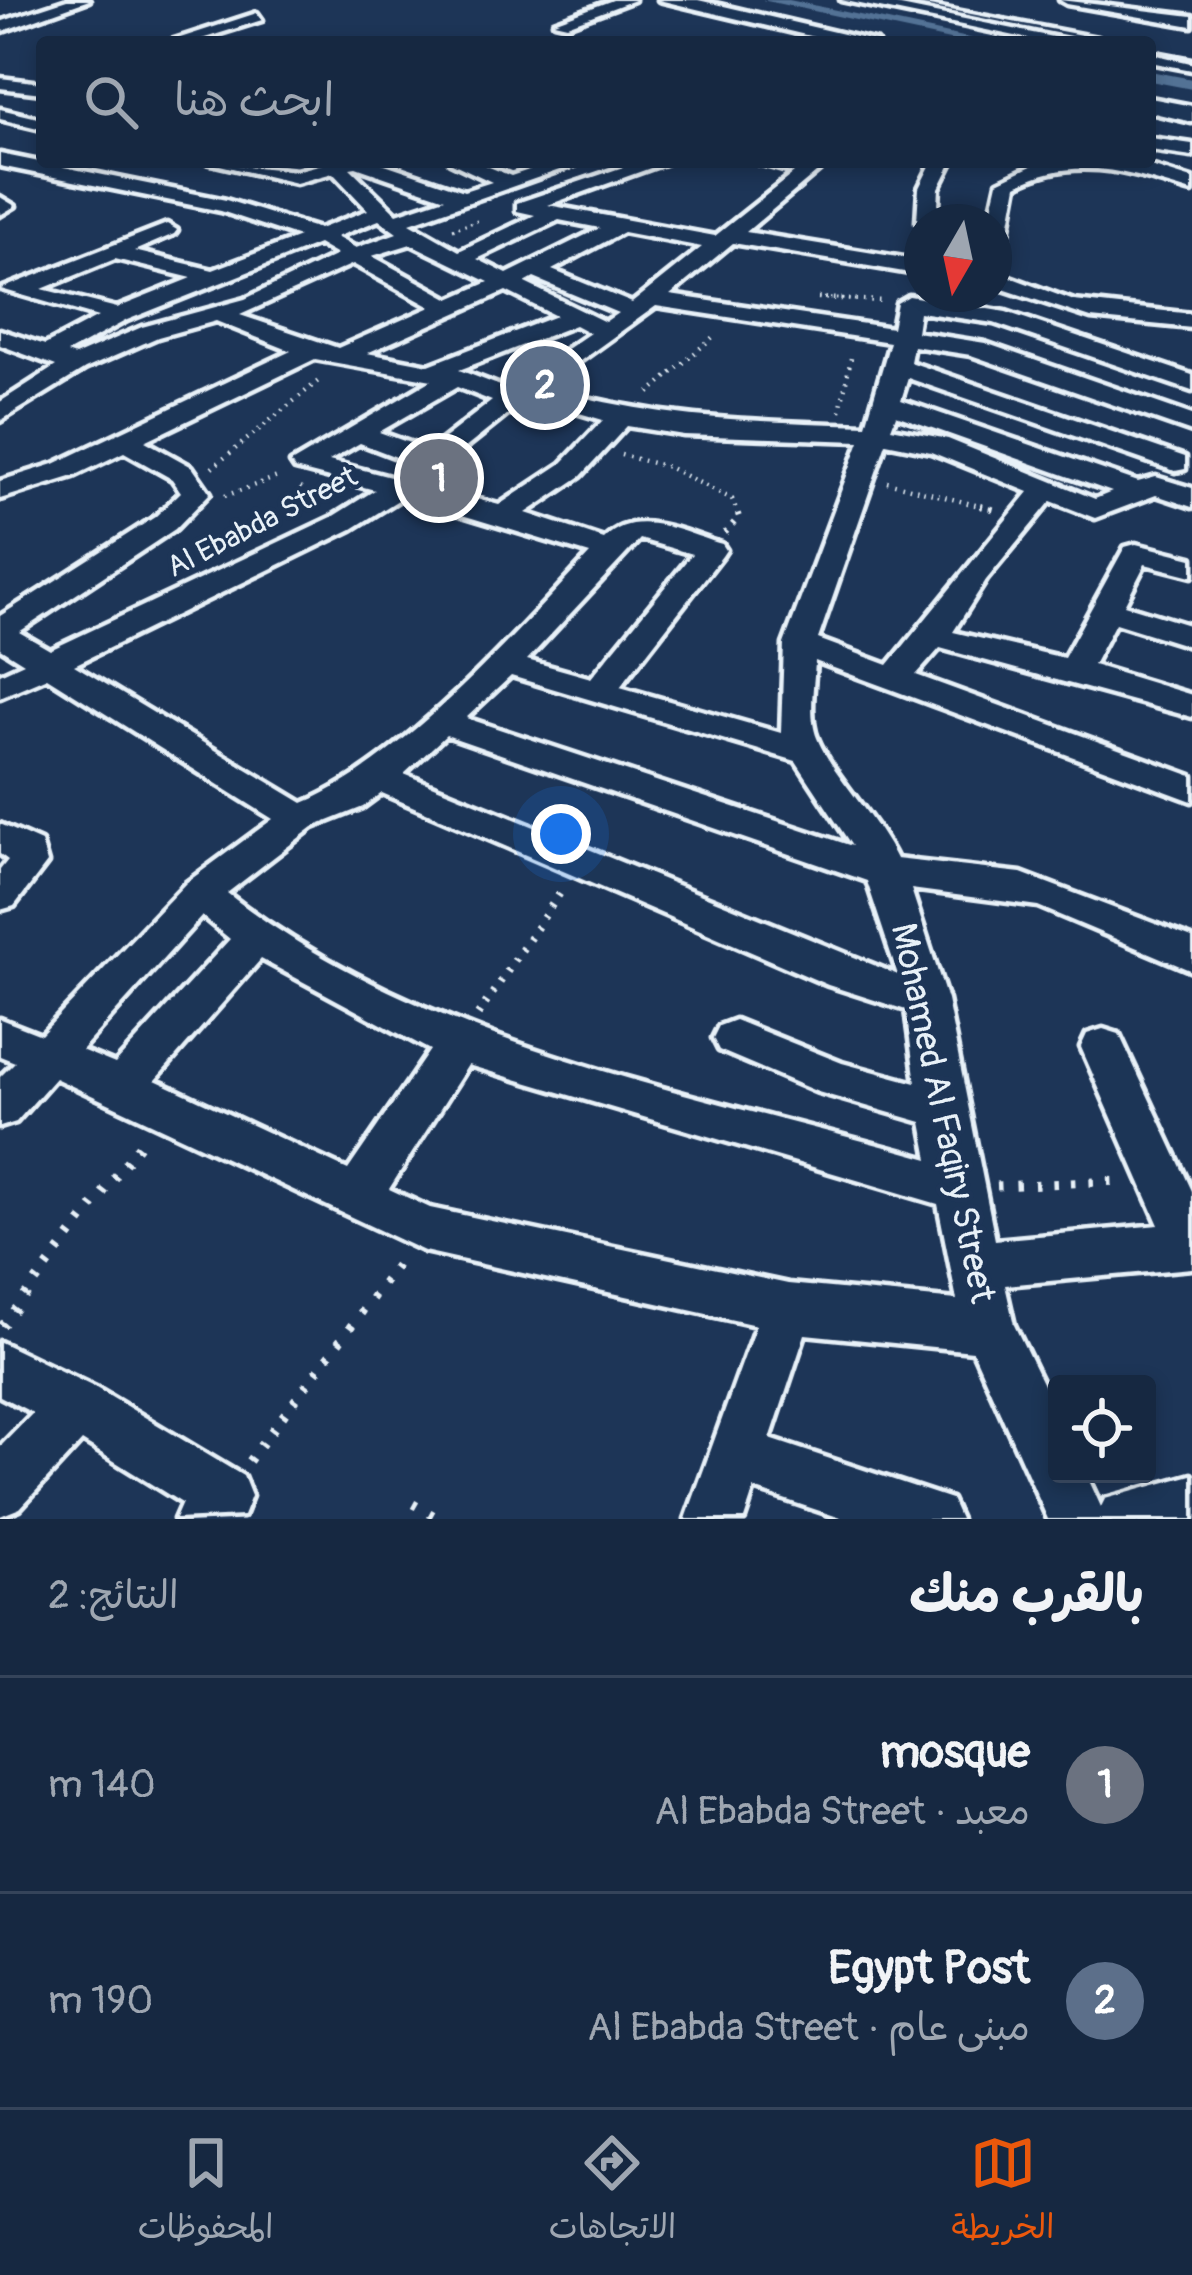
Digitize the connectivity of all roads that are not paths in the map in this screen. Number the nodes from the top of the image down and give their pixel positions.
1 (82, 0) edge
2 (627, 0) edge
3 (638, 0) edge
4 (669, 0) edge
5 (848, 0) edge
6 (1067, 0) edge
7 (1149, 0) edge
8 (1127, 10) junction
9 (731, 13) junction
10 (257, 17) dead end
11 (1190, 20) edge
12 (562, 22) dead end
13 (0, 27) edge
14 (195, 36) edge
15 (807, 36) edge
16 (838, 36) edge
17 (859, 36) edge
18 (1037, 36) edge
19 (1156, 58) edge
20 (1192, 65) edge
21 (3, 80) edge
22 (36, 85) edge
23 (1156, 99) edge
24 (1192, 106) edge
25 (0, 115) edge
26 (36, 123) edge
27 (1156, 145) edge
28 (1192, 150) edge
29 (0, 160) edge
30 (36, 167) edge
31 (39, 168) edge
32 (243, 168) edge
33 (330, 168) edge
34 (354, 168) edge
35 (364, 168) edge
36 (475, 168) edge
37 (549, 168) edge
38 (577, 168) edge
39 (640, 168) edge
40 (812, 168) edge
41 (939, 168) edge
42 (1052, 168) edge
43 (1125, 168) edge
44 (606, 180) junction
45 (506, 181) junction
46 (1192, 186) edge
47 (464, 198) junction
48 (928, 204) edge
49 (1003, 204) edge
50 (554, 214) junction
51 (387, 217) junction
52 (620, 225) junction
53 (167, 230) dead end
54 (319, 236) junction
55 (416, 237) junction
56 (726, 240) junction
57 (112, 252) junction
58 (450, 256) junction
59 (350, 257) junction
60 (378, 270) junction
61 (538, 272) junction
62 (213, 277) junction
63 (511, 284) junction
64 (1012, 287) edge
65 (9, 288) edge
66 (644, 306) junction
67 (446, 307) junction
68 (214, 313) junction
69 (119, 314) junction
70 (572, 318) junction
71 (1192, 321) edge
72 (609, 332) junction
73 (0, 338) edge
74 (312, 351) junction
75 (51, 352) junction
76 (346, 354) junction
77 (890, 362) edge
78 (76, 364) junction
79 (444, 374) junction
80 (1192, 383) edge
81 (518, 394) junction
82 (0, 413) edge
83 (621, 417) junction
84 (1192, 424) edge
85 (355, 433) junction
86 (124, 441) junction
87 (433, 461) junction
88 (1173, 464) edge
89 (4, 485) edge
90 (398, 488) junction
91 (1045, 491) junction
92 (1192, 498) edge
93 (503, 515) junction
94 (606, 550) junction
95 (1192, 567) edge
96 (1108, 610) junction
97 (0, 632) edge
98 (933, 637) junction
99 (1192, 637) edge
100 (800, 644) junction
101 (505, 664) junction
102 (51, 666) junction
103 (1074, 670) junction
104 (894, 679) junction
105 (0, 687) edge
106 (600, 688) junction
107 (1192, 706) edge
108 (440, 721) junction
109 (809, 753) junction
110 (378, 777) junction
111 (1192, 789) edge
112 (300, 818) junction
113 (0, 838) edge
114 (885, 872) junction
115 (200, 893) junction
116 (0, 896) edge
117 (256, 938) junction
118 (1192, 955) edge
119 (926, 1000) junction
120 (0, 1037) edge
121 (735, 1038) dead end
122 (458, 1044) junction
123 (1102, 1047) dead end
124 (44, 1058) junction
125 (122, 1086) junction
126 (0, 1108) edge
127 (942, 1108) junction
128 (957, 1188) junction
129 (356, 1198) junction
130 (975, 1265) junction
131 (788, 1308) junction
132 (989, 1328) junction
133 (0, 1368) edge
134 (77, 1407) junction
135 (738, 1456) junction
136 (0, 1488) edge
137 (1192, 1504) edge
138 (213, 1508) edge
139 (715, 1519) edge
140 (931, 1519) edge
141 (1077, 1519) edge
142 (1125, 1519) edge

1 - 13 street
2 - 12 street
3 - 15 highway
4 - 9 highway
5 - 18 street
6 - 8 street
7 - 8 street
8 - 11 street
9 - 16 highway
9 - 17 highway
10 - 14 street
19 - 20 street
21 - 22 street
23 - 24 highway
25 - 26 street
27 - 28 street
29 - 30 street
31 - 54 street
32 - 33 street
34 - 51 street
35 - 47 street
36 - 45 street
37 - 45 street
38 - 44 street
39 - 44 street
40 - 56 street, Al Ebabda Street
41 - 48 street
42 - 49 street
43 - 46 street
44 - 50 street
45 - 47 street
47 - 51 street
50 - 52 street
50 - 58 street
51 - 54 street
51 - 55 street
52 - 56 street
52 - 61 street
53 - 57 street
54 - 59 street
54 - 62 street
55 - 58 street
55 - 59 street
56 - 66 street, Al Ebabda Street
56 - 77 street
57 - 62 street
57 - 65 street
58 - 60 street
58 - 63 street
59 - 60 street
59 - 68 street
60 - 67 street
61 - 63 street
61 - 66 street
62 - 69 street
63 - 67 street
63 - 70 street
64 - 71 street
65 - 69 street
66 - 72 street, Al Ebabda Street
66 - 77 street
67 - 76 street
68 - 74 street
68 - 78 street
69 - 75 street
70 - 72 street
70 - 79 street
72 - 81 street, Al Ebabda Street
73 - 75 street
74 - 76 street
74 - 86 street
75 - 78 street
76 - 79 street
77 - 80 street
77 - 83 street
77 - 84 street
77 - 88 street
77 - 88 street
77 - 91 street
77 - 100 street, Mohamed Al Faqiry Street
78 - 82 street
79 - 81 street
79 - 85 street
81 - 83 street
81 - 87 street, Al Ebabda Street
83 - 93 street
85 - 87 street
85 - 90 street
86 - 89 street
86 - 97 street
87 - 90 street, Al Ebabda Street
88 - 91 street
88 - 92 street
90 - 93 street
90 - 102 street, Al Ebabda Street
91 - 98 street
93 - 94 street
94 - 101 street
94 - 106 street
95 - 96 street
96 - 99 street
96 - 103 street
97 - 102 street
98 - 103 street
98 - 104 street
100 - 104 street
100 - 109 street, Mohamed Al Faqiry Street
101 - 106 street
101 - 108 street
102 - 105 street, Al Ebabda Street
102 - 112 street
103 - 107 street
104 - 111 street
106 - 109 street
108 - 110 street
108 - 114 street
109 - 114 street, Mohamed Al Faqiry Street
110 - 112 street
110 - 119 street
112 - 115 street
113 - 116 street
114 - 118 street
114 - 119 street, Mohamed Al Faqiry Street
115 - 117 street
115 - 124 street
117 - 122 street
117 - 125 street
119 - 127 street, Mohamed Al Faqiry Street
120 - 124 street
121 - 127 street
122 - 128 street
122 - 129 street
123 - 130 street
124 - 125 street
124 - 126 street
125 - 129 street
127 - 128 street, Mohamed Al Faqiry Street
128 - 130 street, Mohamed Al Faqiry Street
129 - 131 street
130 - 132 street, Mohamed Al Faqiry Street
131 - 132 street
131 - 135 street
132 - 141 street, Mohamed Al Faqiry Street
133 - 134 street
134 - 136 street
134 - 138 street
135 - 139 street
135 - 140 street
137 - 142 street

